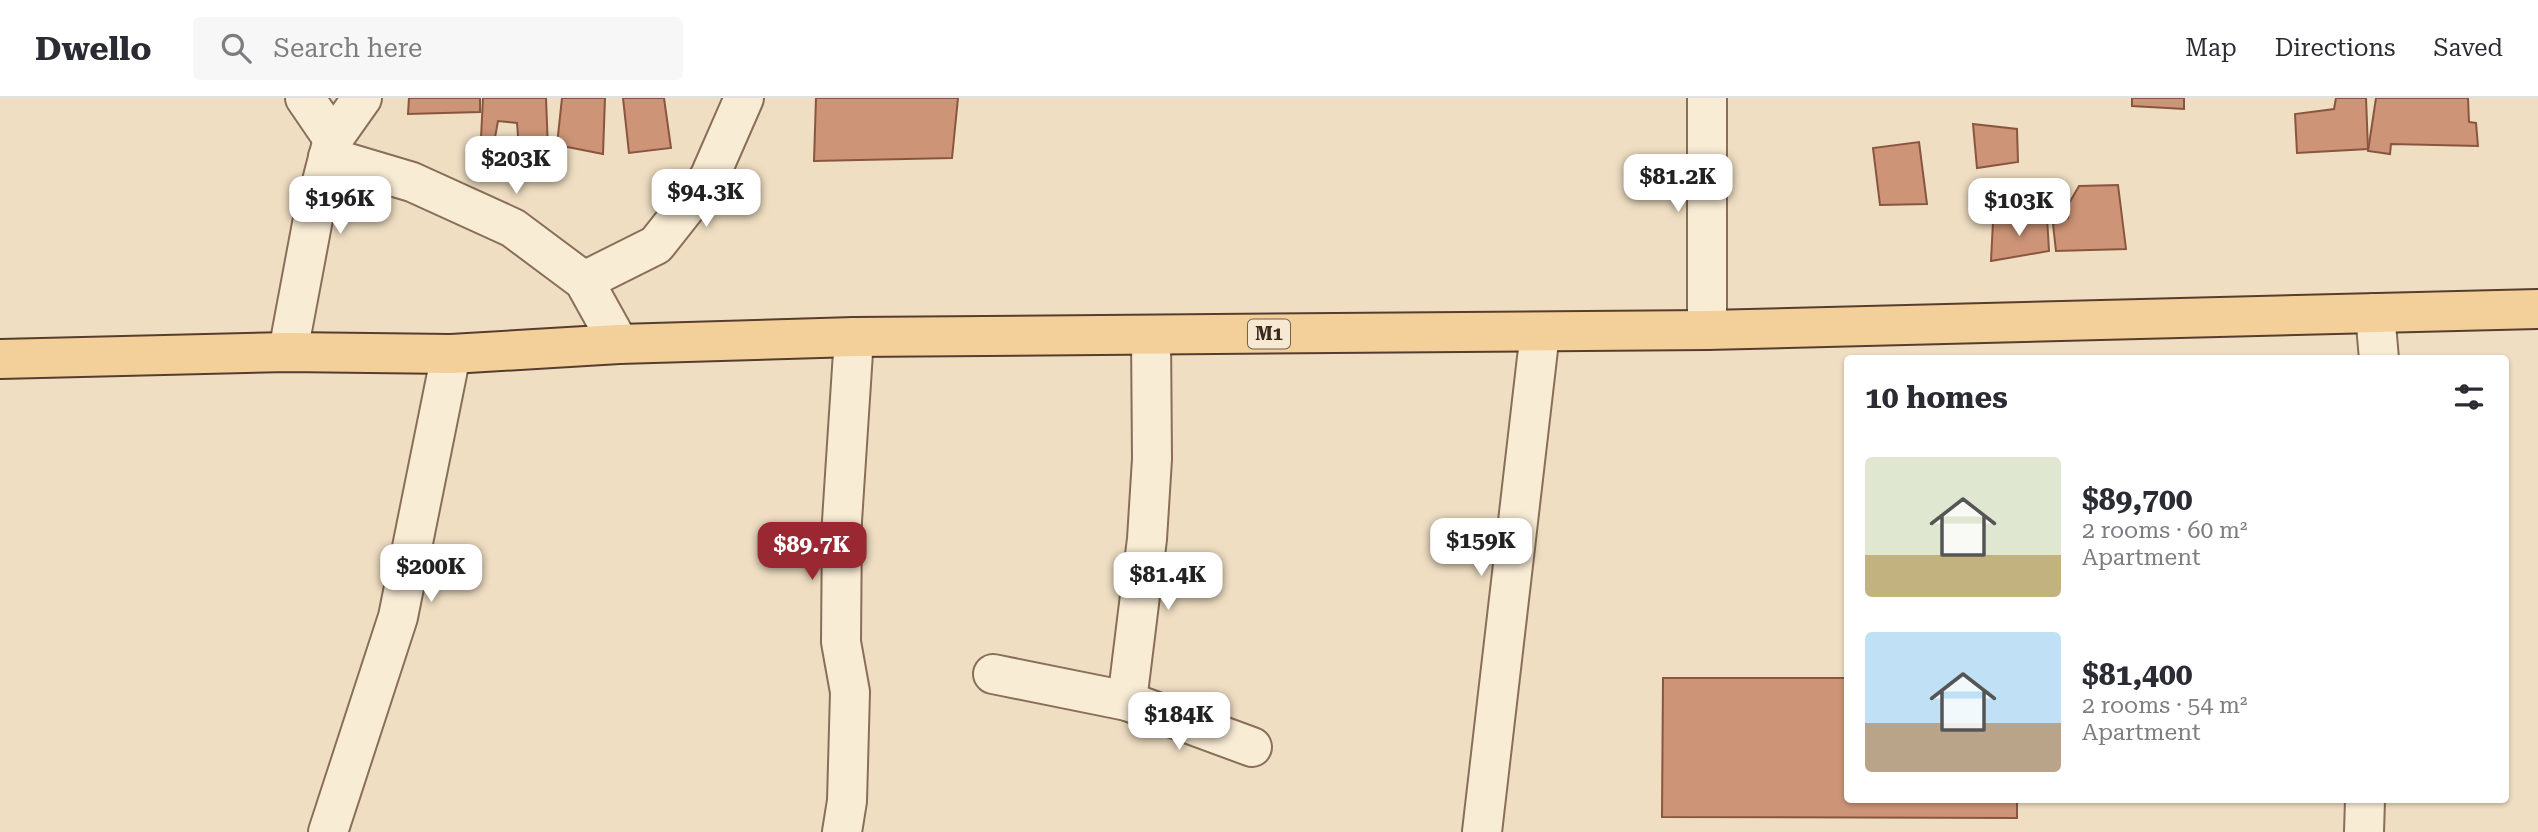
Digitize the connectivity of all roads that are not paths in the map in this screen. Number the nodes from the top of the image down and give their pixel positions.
1 (305, 98) edge
2 (362, 98) edge
3 (744, 98) edge
4 (1707, 98) edge
5 (330, 148) junction
6 (584, 281) junction
7 (2538, 309) edge
8 (2375, 313) junction
9 (1707, 330) junction
10 (1540, 331) junction
11 (1150, 335) junction
12 (854, 337) junction
13 (619, 345) junction
14 (288, 352) junction
15 (451, 354) junction
16 (2379, 355) edge
17 (0, 359) edge
18 (993, 674) dead end
19 (1127, 701) junction
20 (1251, 747) dead end
21 (2365, 803) edge
22 (328, 832) edge
23 (842, 832) edge
24 (1482, 832) edge
25 (2364, 832) edge

1 - 5 street
2 - 5 street
3 - 6 street
4 - 9 street
5 - 6 street
5 - 14 street
6 - 13 street
7 - 8 main road, M1
8 - 9 main road, M1
8 - 16 street
9 - 10 main road, M1
10 - 11 main road, M1
10 - 24 street
11 - 12 main road, M1
11 - 19 street
12 - 13 main road, M1
12 - 23 street
13 - 15 main road, M1
14 - 15 main road, M1
14 - 17 main road, M1
15 - 22 street
18 - 19 street
19 - 20 street
21 - 25 street

